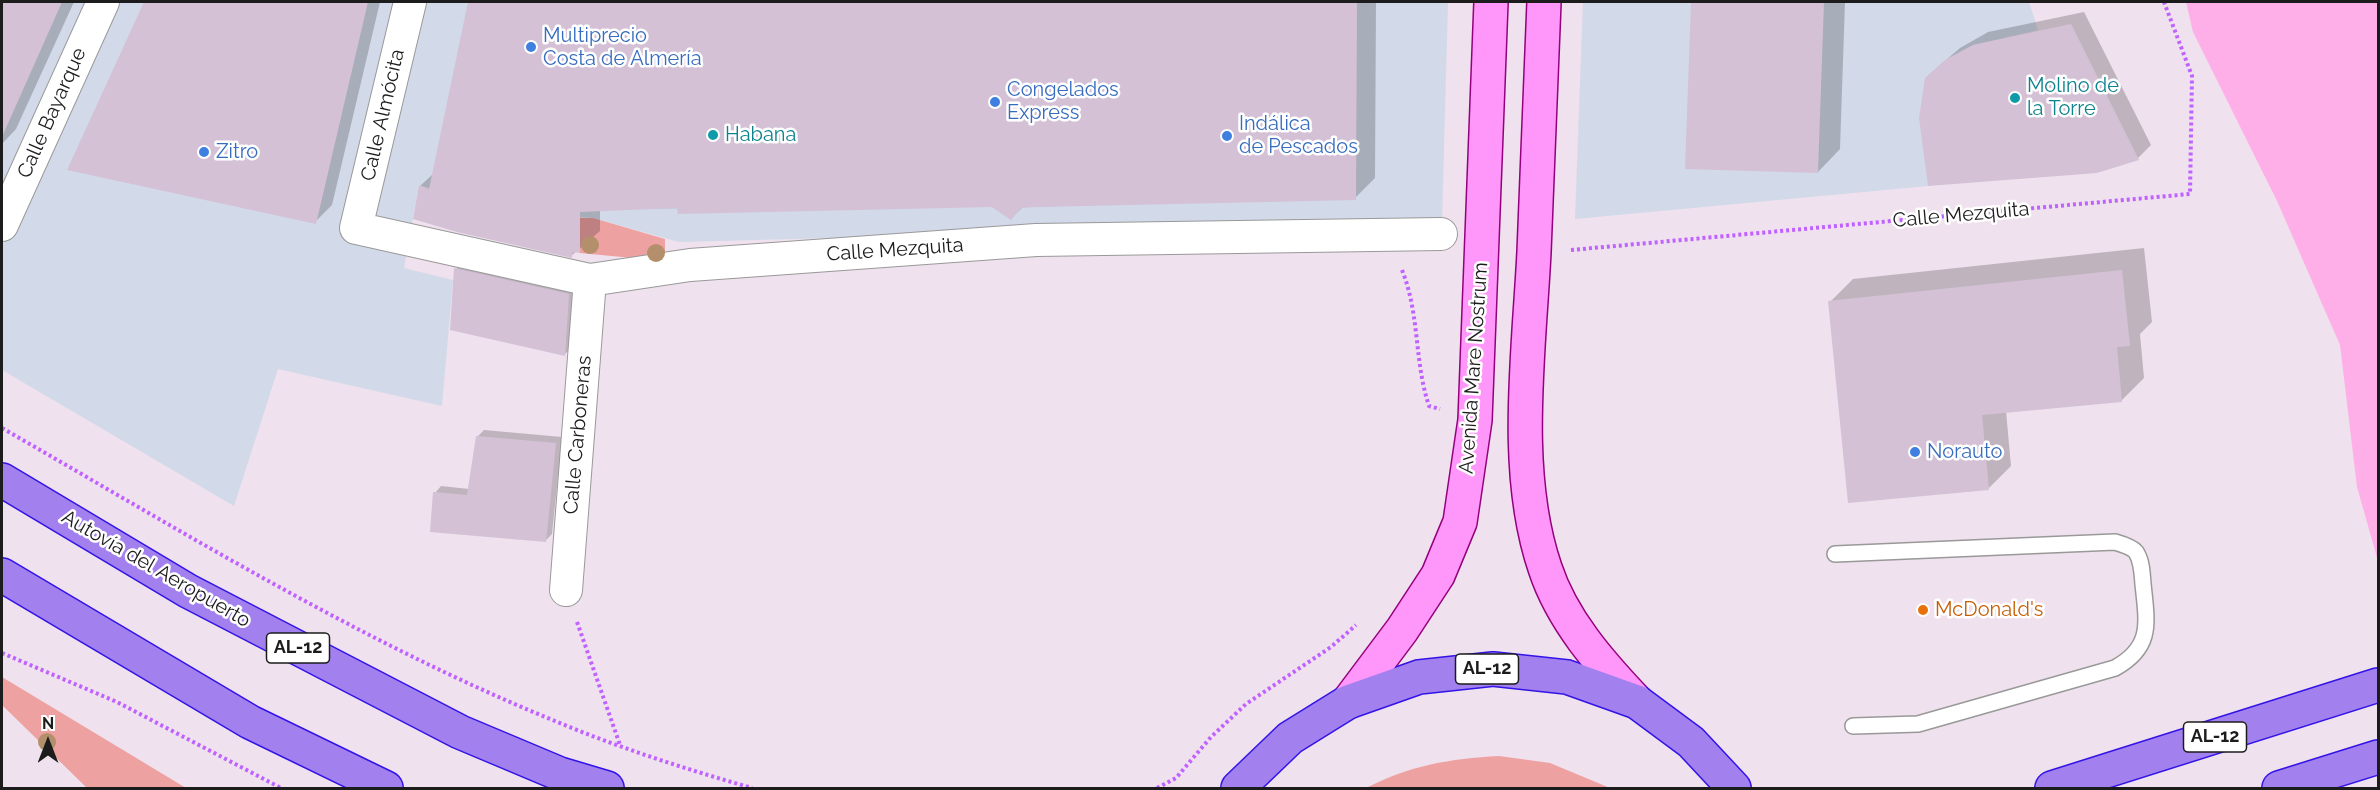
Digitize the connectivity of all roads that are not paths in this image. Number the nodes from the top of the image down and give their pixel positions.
1 (103, 2) edge
2 (410, 2) edge
3 (1491, 2) edge
4 (1544, 2) edge
5 (2, 225) edge
6 (356, 228) joint
7 (1441, 234) dead end
8 (591, 280) junction
9 (2, 480) edge
10 (1835, 554) dead end
11 (2, 575) edge
12 (566, 590) road end
13 (2378, 685) edge
14 (1348, 702) junction
15 (1637, 702) junction
16 (1853, 726) dead end
17 (2379, 757) edge
18 (1238, 787) edge
19 (1739, 787) edge
20 (386, 789) edge
21 (607, 789) edge
22 (2052, 789) edge
23 (2279, 789) edge

1 - 5 street, Calle Bayarque
2 - 6 street, Calle Almócita
3 - 14 main road, Avenida Mare Nostrum
4 - 15 main road
6 - 8 street, Calle Mezquita
7 - 8 street, Calle Mezquita
8 - 12 street, Calle Carboneras
9 - 21 highway, Autovía del Aeropuerto / AL-12
10 - 16 lane
11 - 20 highway
13 - 22 highway, AL-12
14 - 15 highway, AL-12
14 - 18 highway, AL-12
15 - 19 highway, AL-12
17 - 23 highway

